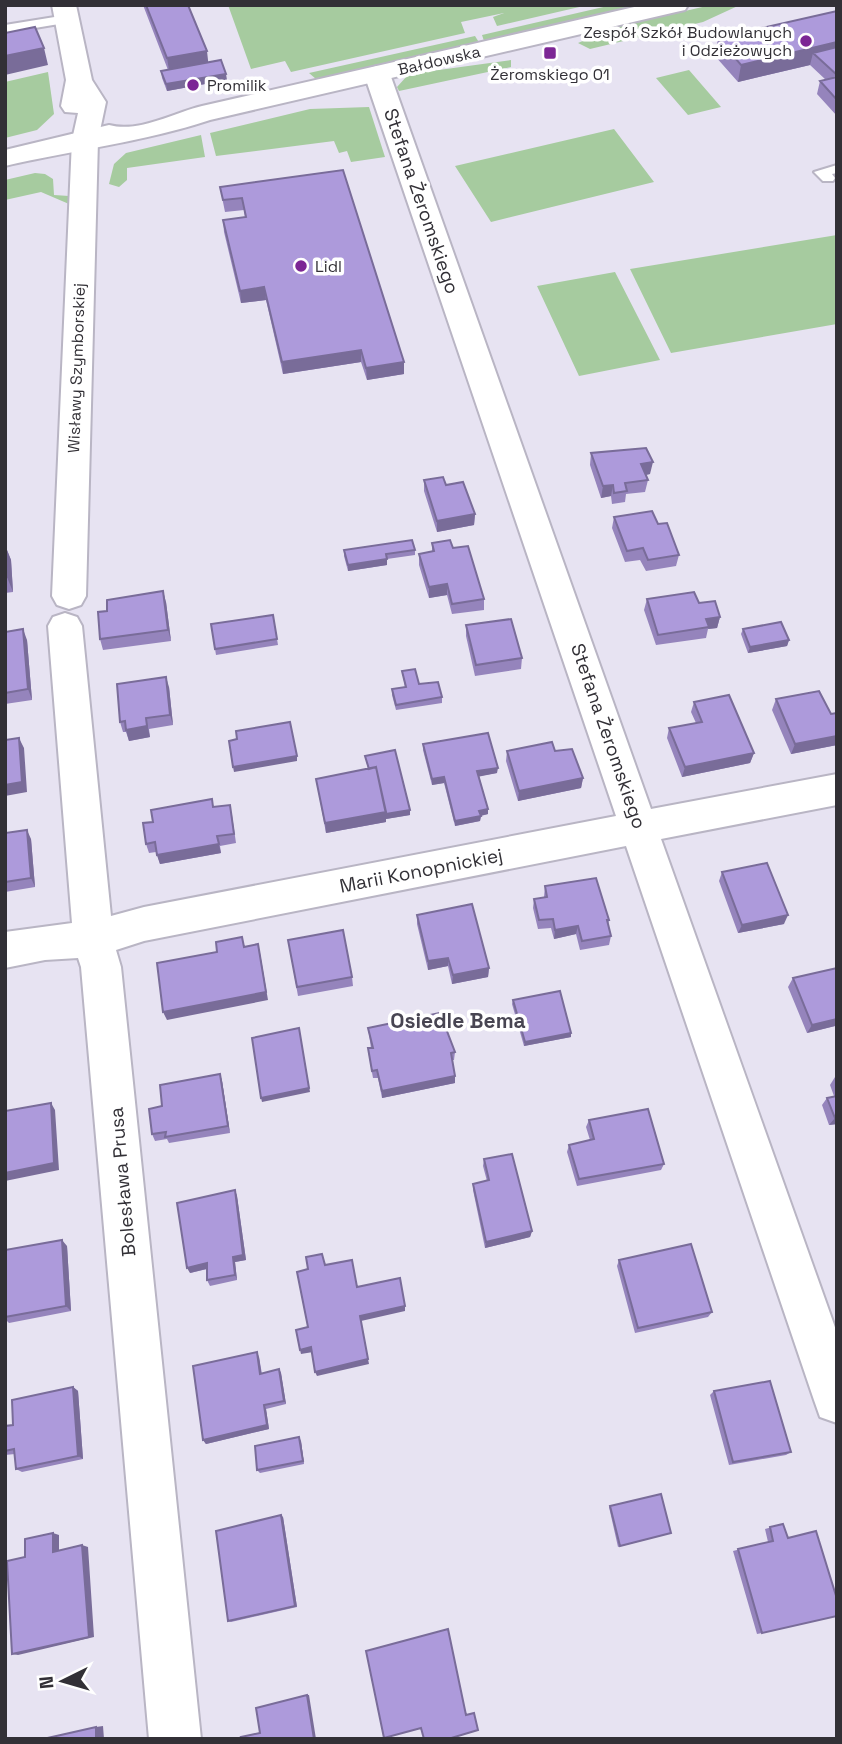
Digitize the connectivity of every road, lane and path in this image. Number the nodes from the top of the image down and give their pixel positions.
1 (676, 5) edge
2 (66, 12) edge
3 (5, 29) edge
4 (377, 74) junction
5 (85, 140) junction
6 (5, 158) edge
7 (67, 611) joint
8 (837, 789) edge
9 (640, 826) junction
10 (93, 939) junction
11 (5, 950) edge
12 (837, 1399) edge
13 (175, 1739) edge

1 - 4 street, Bałdowska
2 - 3 lane
2 - 5 street, Wisławy Szymborskiej
4 - 5 street, Bałdowska
4 - 9 street, Stefana Żeromskiego
5 - 6 street, Bałdowska
5 - 7 street, Wisławy Szymborskiej
7 - 10 street, Bolesława Prusa
8 - 9 street, Marii Konopnickiej
9 - 10 street, Marii Konopnickiej
9 - 12 street, Stefana Żeromskiego
10 - 11 street, Marii Konopnickiej
10 - 13 street, Bolesława Prusa

